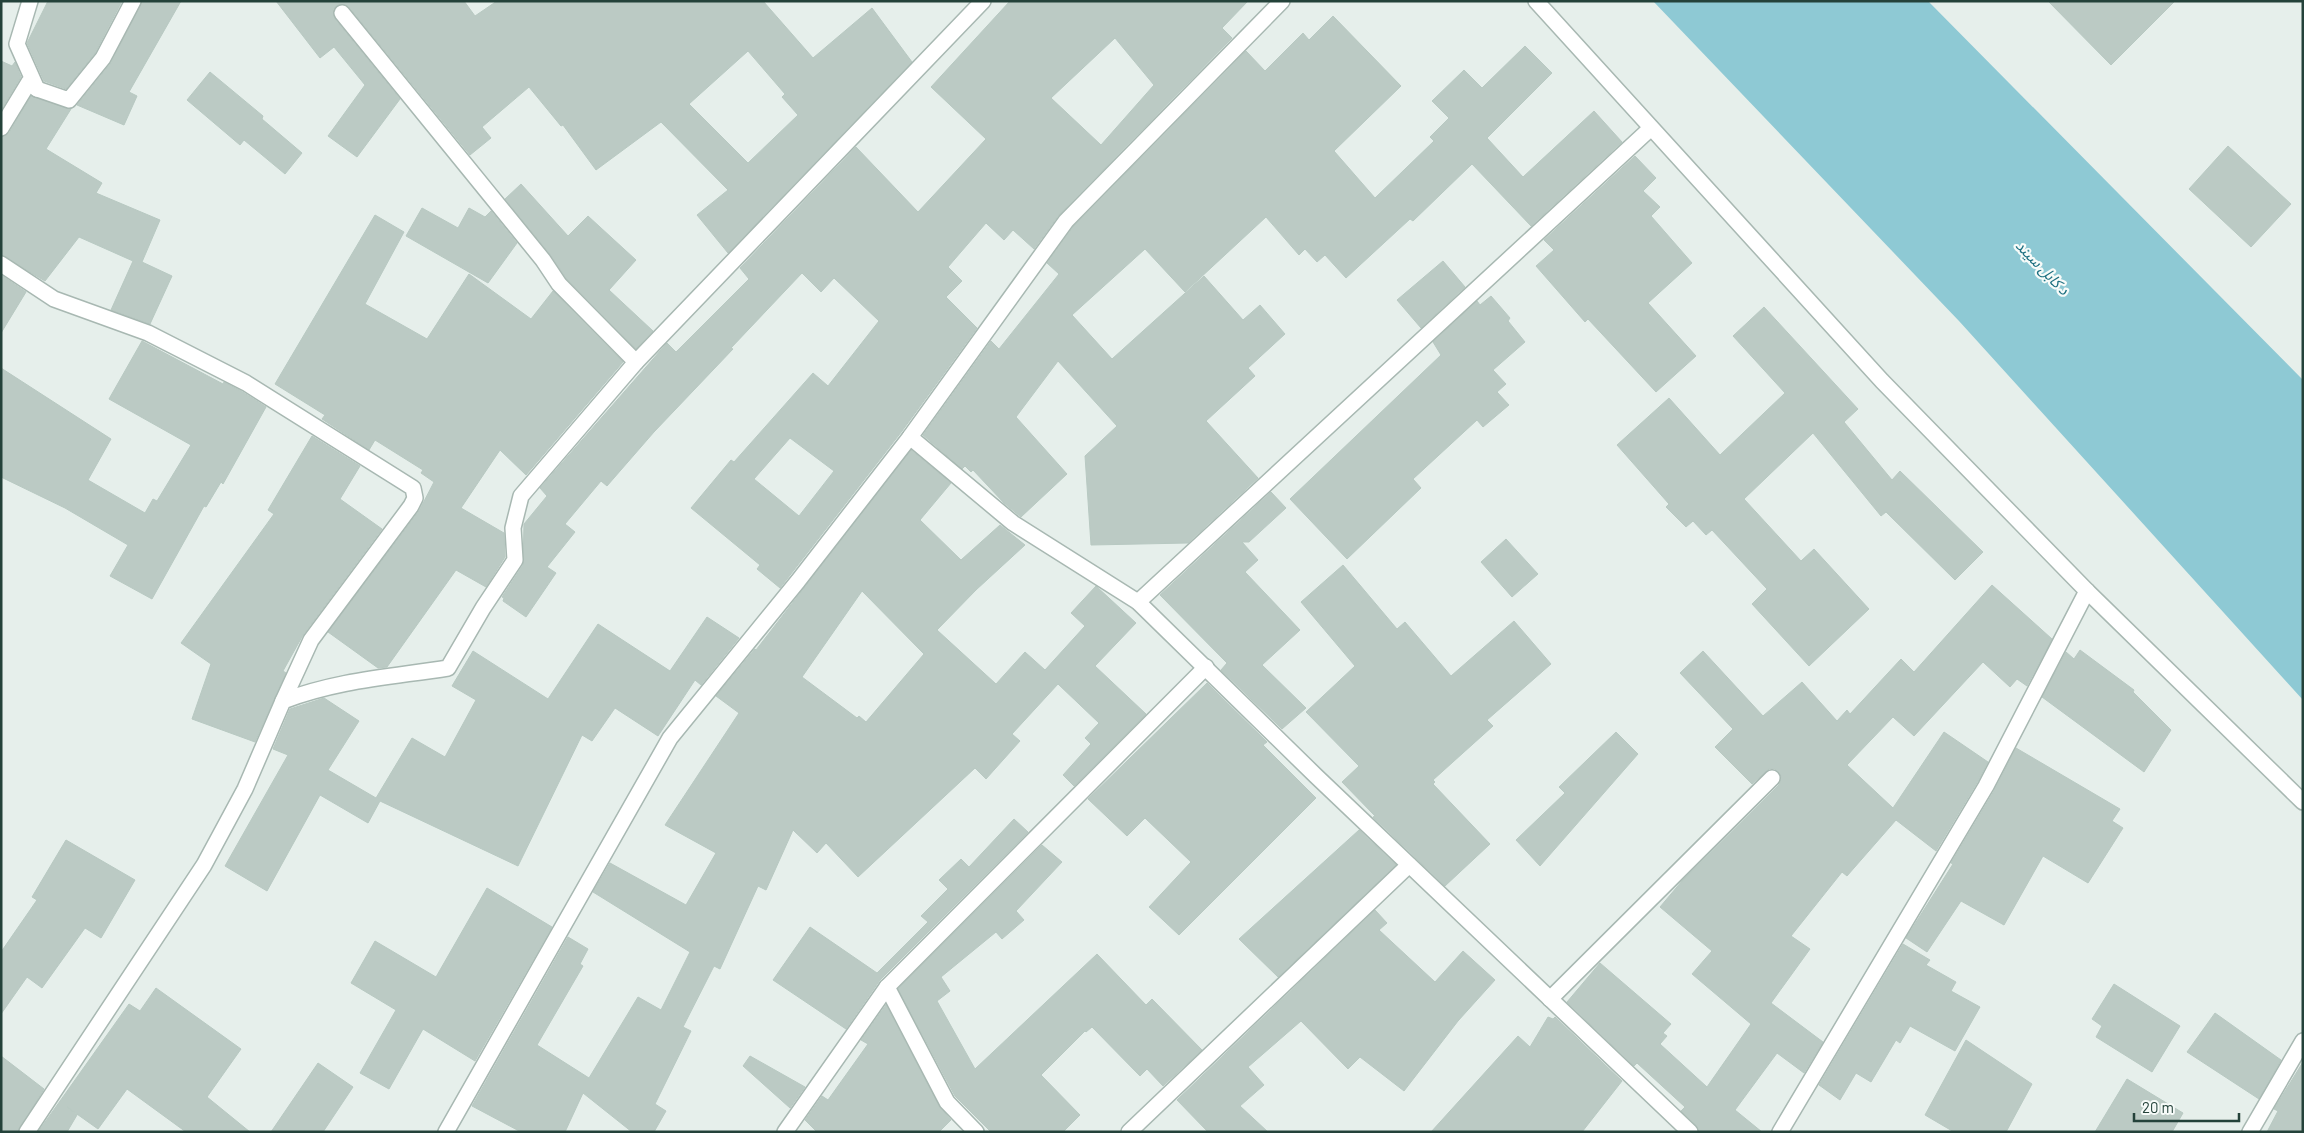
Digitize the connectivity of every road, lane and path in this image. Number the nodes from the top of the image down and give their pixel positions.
1 (30, 1) edge
2 (132, 1) edge
3 (983, 1) edge
4 (1282, 1) edge
5 (1536, 1) edge
6 (342, 13) dead end
7 (37, 89) junction
8 (1, 128) edge
9 (1652, 128) junction
10 (1, 264) edge
11 (636, 362) junction
12 (910, 437) junction
13 (2087, 590) junction
14 (1138, 602) junction
15 (1206, 667) junction
16 (283, 701) junction
17 (1772, 778) dead end
18 (2303, 802) edge
19 (1409, 865) junction
20 (887, 987) junction
21 (1550, 999) junction
22 (2303, 1041) edge
23 (27, 1132) edge
24 (446, 1132) edge
25 (785, 1132) edge
26 (976, 1132) edge
27 (1129, 1132) edge
28 (1690, 1132) edge
29 (1780, 1132) edge
30 (2250, 1132) edge

1 - 7 street
2 - 7 street
3 - 11 street
4 - 12 street
5 - 9 street
6 - 11 street
7 - 8 street
9 - 13 street
9 - 14 street
10 - 16 street
11 - 16 street
12 - 14 street
12 - 24 street
13 - 18 street
13 - 29 street
14 - 15 street
15 - 19 street
15 - 20 street
16 - 23 street
17 - 21 street
19 - 21 street
19 - 27 street
20 - 25 street
20 - 26 street
21 - 28 street
22 - 30 street

